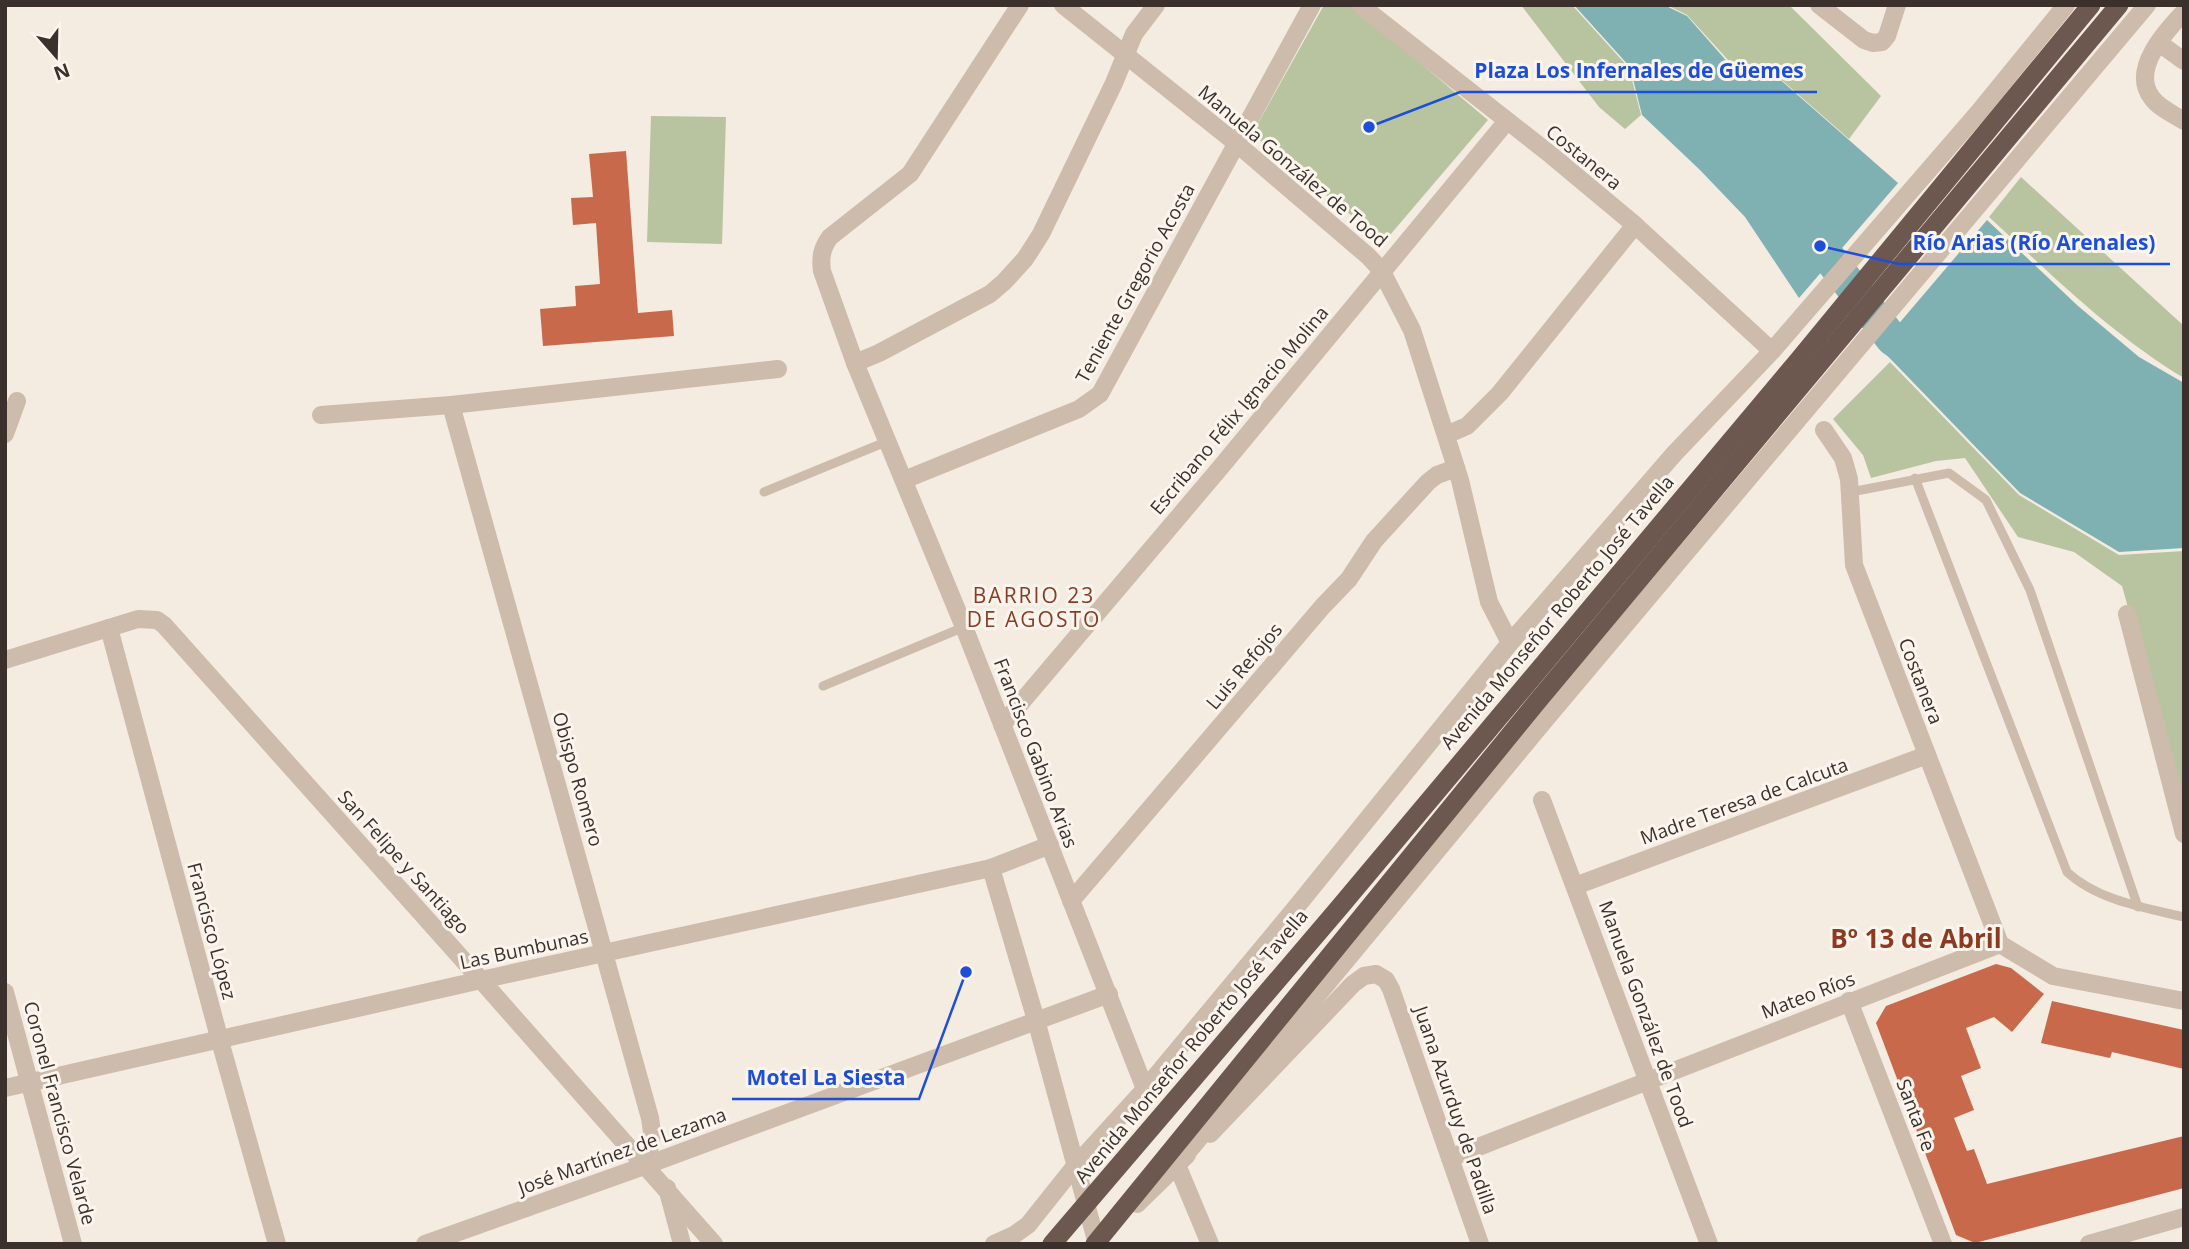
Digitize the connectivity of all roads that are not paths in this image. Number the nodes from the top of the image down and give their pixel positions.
1 (1020, 5) edge
2 (1063, 5) edge
3 (1156, 5) edge
4 (1312, 5) edge
5 (1360, 5) edge
6 (1819, 5) edge
7 (1897, 5) edge
8 (2066, 5) edge
9 (2091, 5) edge
10 (2119, 5) edge
11 (2147, 5) edge
12 (2184, 12) edge
13 (2159, 43) junction
14 (1125, 55) junction
15 (2184, 61) edge
16 (1985, 119) junction
17 (1507, 121) junction
18 (2184, 121) edge
19 (1236, 143) junction
20 (2015, 146) junction
21 (1635, 226) junction
22 (1381, 270) junction
23 (1773, 351) junction
24 (855, 363) junction
25 (778, 369) dead end
26 (1822, 376) junction
27 (17, 401) dead end
28 (451, 405) junction
29 (321, 415) dead end
30 (1824, 430) dead end
31 (5, 434) edge
32 (1446, 435) junction
33 (888, 441) junction
34 (1456, 468) junction
35 (1915, 478) junction
36 (904, 480) junction
37 (764, 492) dead end
38 (1851, 492) junction
39 (2127, 614) dead end
40 (964, 627) junction
41 (109, 628) junction
42 (1510, 643) junction
43 (5, 660) edge
44 (823, 686) dead end
45 (1002, 725) junction
46 (1927, 755) junction
47 (1542, 800) dead end
48 (2184, 834) edge
49 (1050, 845) junction
50 (991, 868) junction
51 (1575, 886) junction
52 (1071, 901) junction
53 (2138, 907) junction
54 (2184, 917) edge
55 (2000, 944) junction
56 (605, 954) junction
57 (481, 980) junction
58 (5, 992) edge
59 (1109, 994) junction
60 (2184, 1000) edge
61 (1849, 1002) junction
62 (1036, 1020) junction
63 (220, 1041) junction
64 (1647, 1080) junction
65 (30, 1083) junction
66 (5, 1088) edge
67 (1144, 1089) junction
68 (1450, 1158) junction
69 (647, 1165) junction
70 (1177, 1165) junction
71 (1075, 1166) junction
72 (667, 1188) junction
73 (1085, 1205) junction
74 (2184, 1217) edge
75 (476, 1235) edge
76 (1096, 1243) edge
77 (74, 1244) edge
78 (277, 1244) edge
79 (425, 1244) edge
80 (682, 1244) edge
81 (713, 1244) edge
82 (994, 1244) edge
83 (1052, 1244) edge
84 (1210, 1244) edge
85 (1480, 1244) edge
86 (1709, 1244) edge
87 (1943, 1244) edge
88 (2089, 1244) edge

1 - 24 street, Francisco Gabino Arias
2 - 14 street, Manuela González de Tood
3 - 14 street
4 - 19 street, Teniente Gregorio Acosta
5 - 17 street, Costanera
6 - 7 street
8 - 16 street
9 - 16 highway, Avenida Monseñor Roberto José Tavella
10 - 20 highway
11 - 20 street
12 - 13 street
13 - 15 street
13 - 18 street
14 - 19 street, Manuela González de Tood
14 - 24 street
16 - 23 street
16 - 73 highway, Avenida Monseñor Roberto José Tavella
17 - 21 street, Costanera
17 - 22 street, Escribano Félix Ignacio Molina
19 - 22 street, Manuela González de Tood
19 - 36 street, Teniente Gregorio Acosta
20 - 26 highway
21 - 23 street, Costanera
21 - 32 street
22 - 32 street, Manuela González de Tood
22 - 45 street, Escribano Félix Ignacio Molina
23 - 42 street
24 - 33 street, Francisco Gabino Arias
25 - 28 street
26 - 70 street
26 - 76 highway
27 - 31 street
28 - 29 street
28 - 56 street, Obispo Romero
30 - 38 street, Costanera
32 - 34 street, Manuela González de Tood
33 - 36 street, Francisco Gabino Arias
33 - 37 lane
34 - 42 street, Manuela González de Tood
34 - 52 street, Luis Refojos
35 - 38 lane
35 - 53 lane
35 - 53 lane
36 - 40 street, Francisco Gabino Arias
38 - 46 street, Costanera
39 - 48 street
40 - 44 lane
40 - 45 street, Francisco Gabino Arias
41 - 43 street
41 - 57 street, San Felipe y Santiago
41 - 63 street, Francisco López
42 - 67 street
45 - 49 street, Francisco Gabino Arias
46 - 51 street, Madre Teresa de Calcuta
46 - 55 street, Costanera
47 - 51 street, Manuela González de Tood
49 - 50 street, Las Bumbunas
49 - 52 street, Francisco Gabino Arias
50 - 56 street, Las Bumbunas
50 - 62 street
51 - 64 street, Manuela González de Tood
52 - 59 street, Francisco Gabino Arias
53 - 54 lane
55 - 60 street
55 - 61 street, Mateo Ríos
56 - 57 street, Las Bumbunas
56 - 69 street, Obispo Romero
57 - 63 street, Las Bumbunas
57 - 69 street, San Felipe y Santiago
58 - 65 street, Coronel Francisco Velarde
59 - 62 street, José Martínez de Lezama
59 - 67 street, Francisco Gabino Arias
61 - 64 street, Mateo Ríos
61 - 87 street, Santa Fe
62 - 69 street, José Martínez de Lezama
62 - 71 street
63 - 65 street, Las Bumbunas
63 - 78 street, Francisco López
64 - 68 street, Mateo Ríos
64 - 86 street, Manuela González de Tood
65 - 66 street, Las Bumbunas
65 - 77 street, Coronel Francisco Velarde
67 - 71 street
68 - 70 street, Juana Azurduy de Padilla
68 - 85 street, Juana Azurduy de Padilla
69 - 72 street, San Felipe y Santiago
69 - 75 street, José Martínez de Lezama
70 - 76 street
70 - 84 street
71 - 73 street
71 - 82 street
72 - 80 street
72 - 81 street, San Felipe y Santiago
73 - 76 street
73 - 83 highway, Avenida Monseñor Roberto José Tavella
74 - 88 street
75 - 79 street, José Martínez de Lezama

